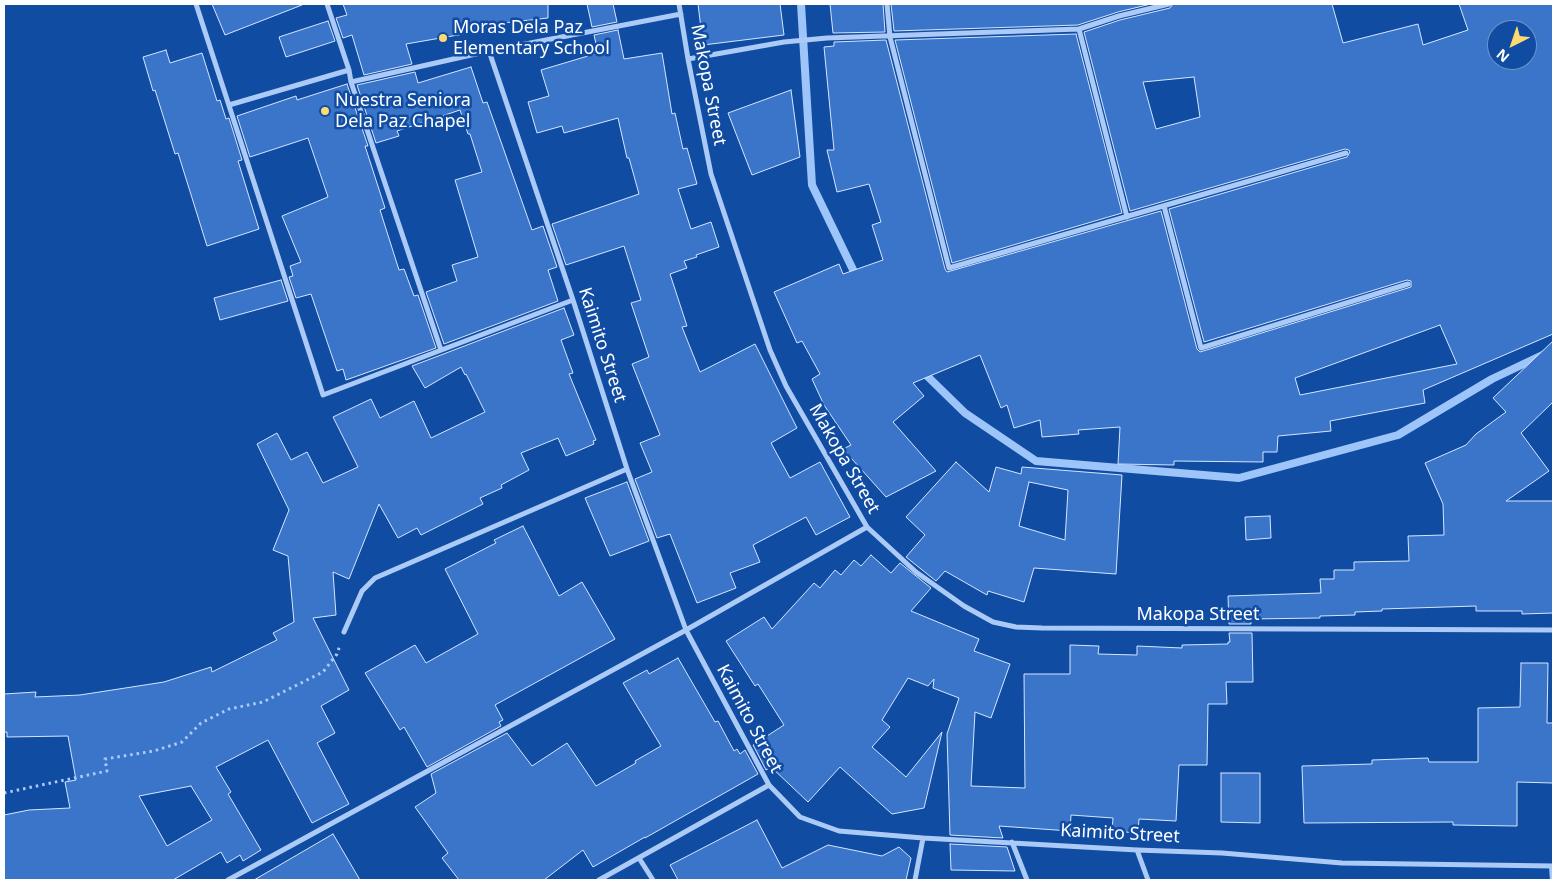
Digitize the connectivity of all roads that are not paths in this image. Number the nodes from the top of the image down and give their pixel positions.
1 (196, 4) edge
2 (327, 4) edge
3 (679, 4) edge
4 (887, 4) edge
5 (1169, 4) edge
6 (681, 14) junction
7 (1079, 29) junction
8 (890, 37) junction
9 (489, 51) junction
10 (688, 59) junction
11 (349, 70) junction
12 (351, 82) junction
13 (229, 105) junction
14 (1346, 153) dead end
15 (1164, 206) junction
16 (1127, 217) junction
17 (1408, 284) dead end
18 (573, 300) junction
19 (441, 350) junction
20 (627, 468) junction
21 (867, 527) junction
22 (686, 630) junction
23 (1553, 630) edge
24 (344, 632) road end
25 (768, 785) junction
26 (923, 838) junction
27 (1012, 842) junction
28 (1137, 850) junction
29 (639, 858) junction
30 (1552, 866) edge
31 (228, 880) edge
32 (599, 880) edge
33 (653, 880) edge
34 (915, 880) edge
35 (1027, 880) edge
36 (1148, 880) edge
37 (1552, 880) edge

1 - 13 street
2 - 11 street
3 - 6 street, Makopa Street
4 - 8 street
5 - 7 street
6 - 9 street
6 - 10 street, Makopa Street
7 - 8 street
7 - 16 street
8 - 10 street
8 - 16 street
9 - 12 street
9 - 18 street, Kaimito Street
10 - 21 street, Makopa Street
11 - 12 street
11 - 13 street
12 - 19 street
13 - 19 street
14 - 15 street
15 - 16 street
15 - 17 street
18 - 19 street
18 - 20 street, Kaimito Street
20 - 22 street, Kaimito Street
20 - 24 street
21 - 22 street
21 - 23 street, Makopa Street
22 - 25 street, Kaimito Street
22 - 31 street
25 - 26 street, Kaimito Street
25 - 29 street
26 - 27 street, Kaimito Street
26 - 34 street
27 - 28 street, Kaimito Street
27 - 35 street
28 - 30 street, Kaimito Street
28 - 36 street
29 - 32 street
29 - 33 street
30 - 37 lane

